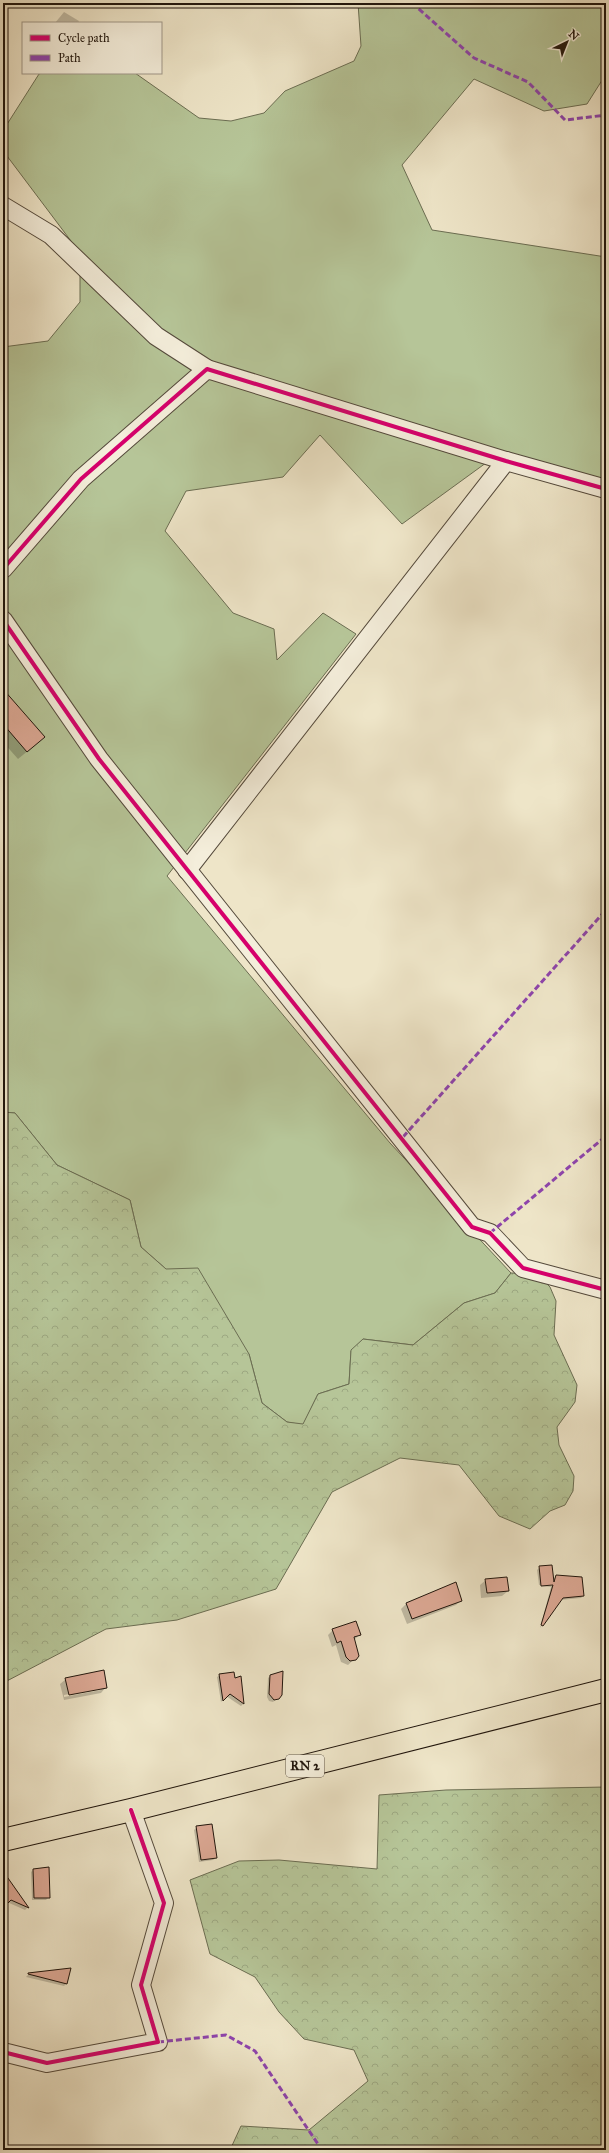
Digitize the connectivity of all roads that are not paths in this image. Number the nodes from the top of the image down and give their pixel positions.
1 (3, 206) edge
2 (207, 369) junction
3 (506, 460) junction
4 (606, 489) edge
5 (3, 568) edge
6 (3, 620) edge
7 (187, 870) junction
8 (606, 1290) edge
9 (606, 1690) edge
10 (131, 1810) junction
11 (3, 1840) edge
12 (3, 2052) edge

1 - 2 street
2 - 3 street
2 - 5 street
3 - 4 street
3 - 7 street
6 - 7 street
7 - 8 street
9 - 10 main road, RN 2
10 - 11 main road, RN 2
10 - 12 street

